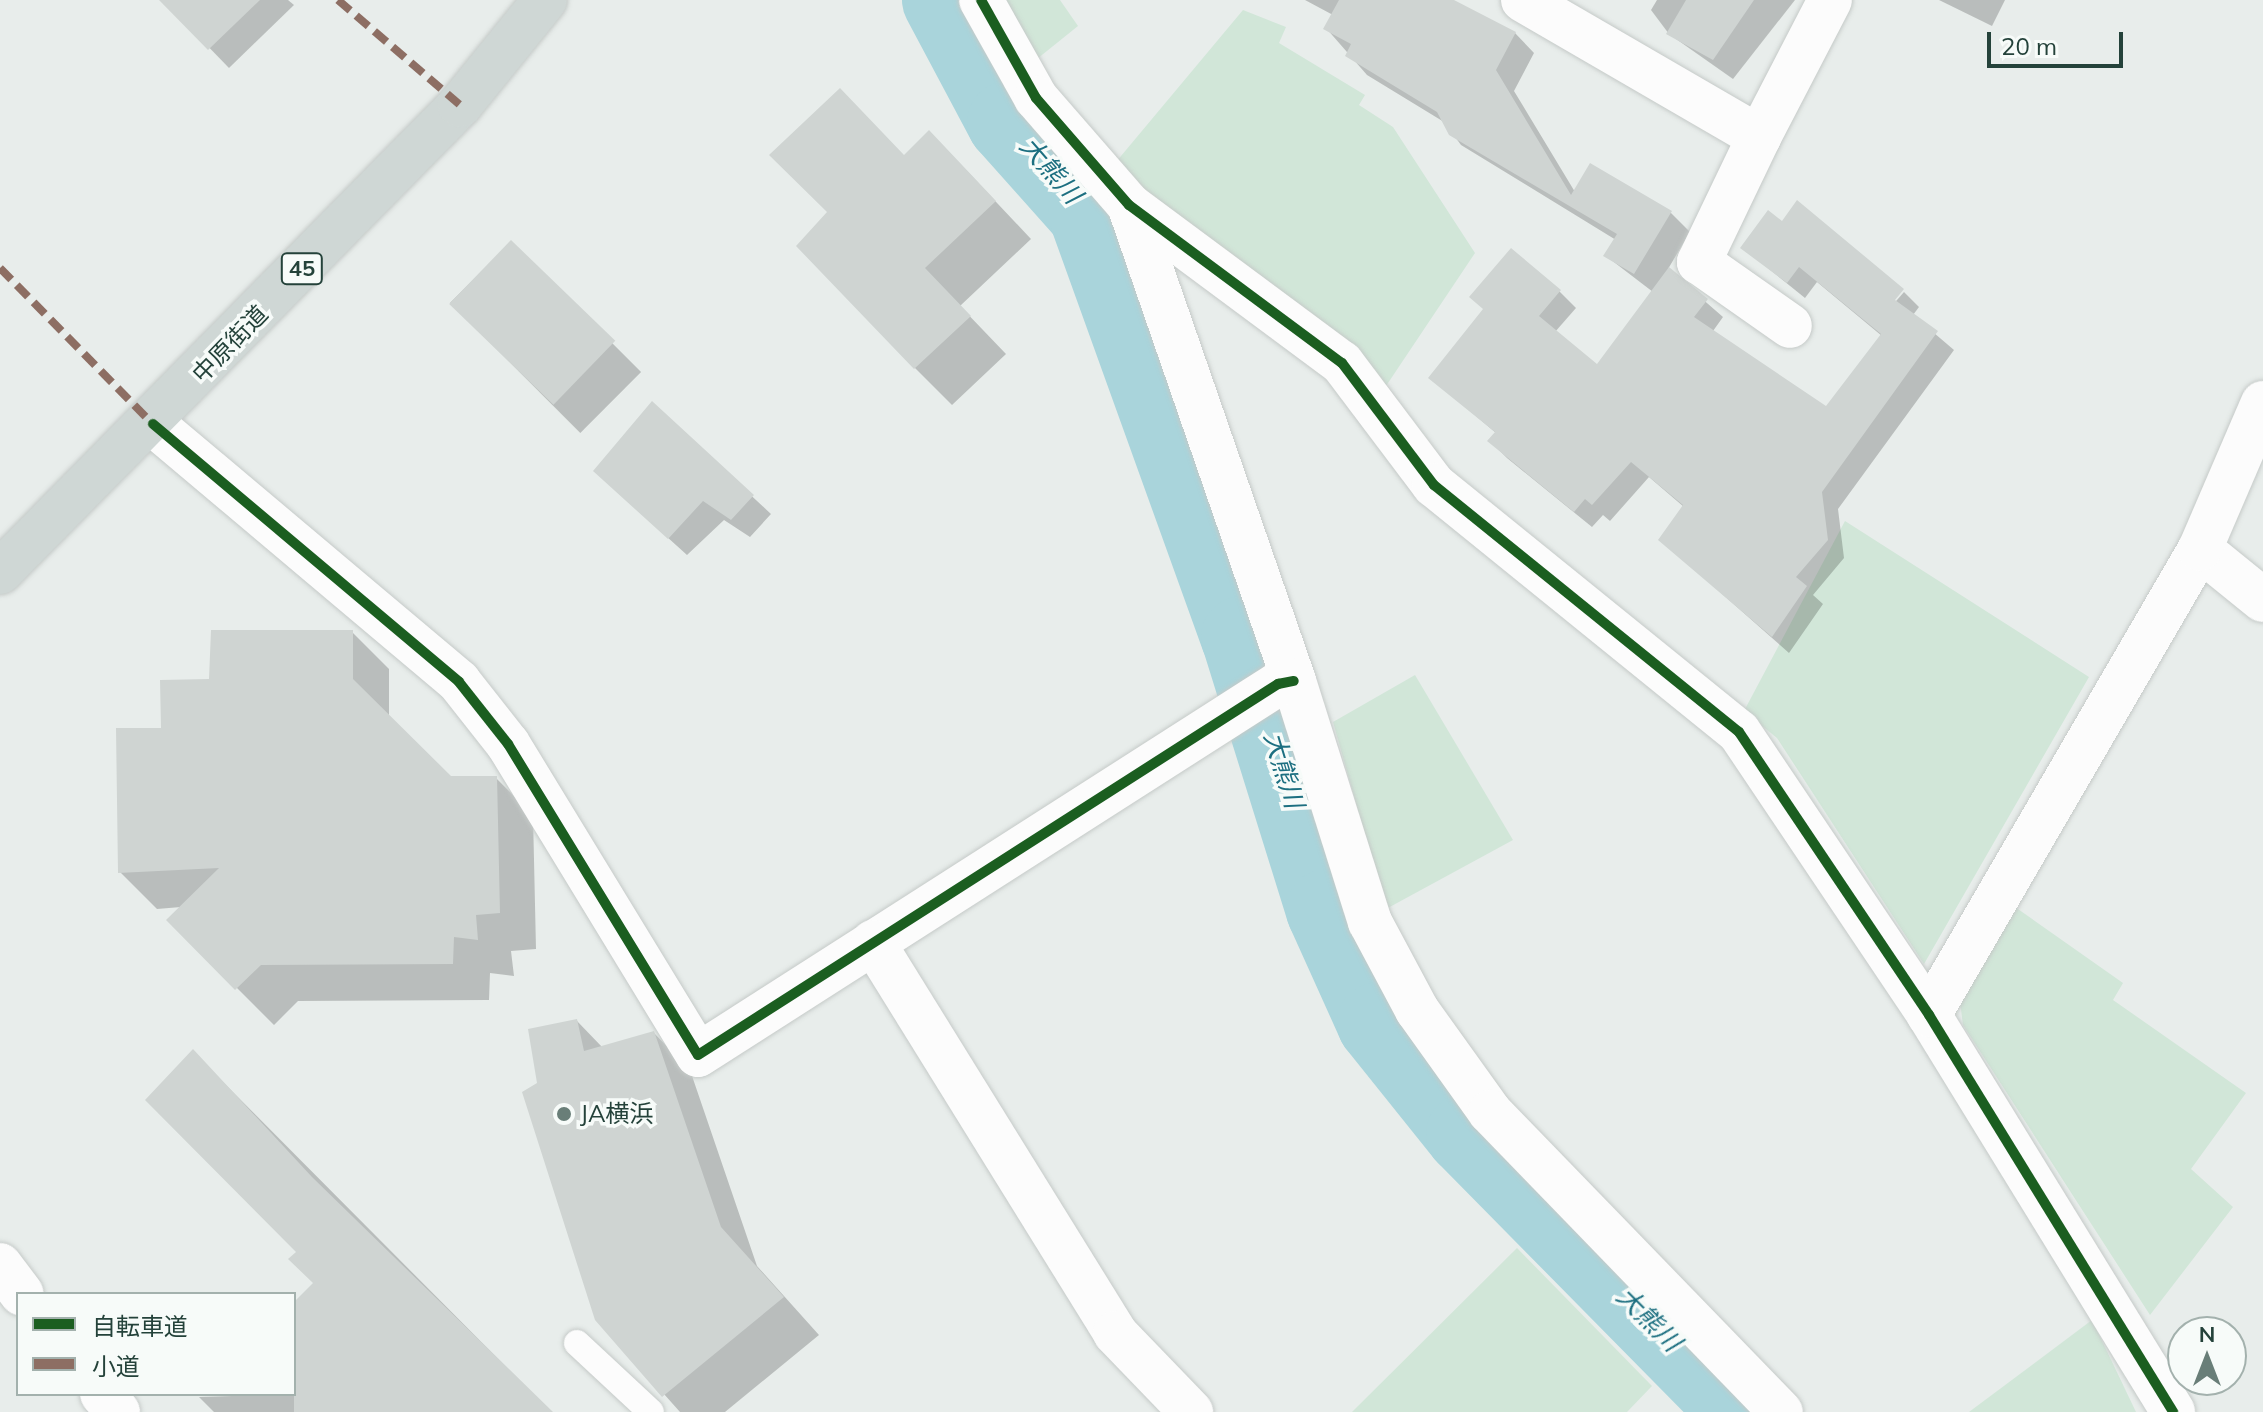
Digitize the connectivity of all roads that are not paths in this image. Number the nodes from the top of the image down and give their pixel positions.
1 (545, 0) edge
2 (981, 0) edge
3 (1523, 0) edge
4 (1830, 0) edge
5 (1759, 137) junction
6 (1129, 205) junction
7 (1790, 326) dead end
8 (2263, 403) edge
9 (153, 424) junction
10 (2200, 549) junction
11 (0, 572) edge
12 (2263, 600) edge
13 (1273, 690) junction
14 (873, 942) junction
15 (1929, 1015) junction
16 (0, 1265) edge
17 (20, 1292) edge
18 (577, 1343) dead end
19 (104, 1396) edge
20 (118, 1412) edge
21 (651, 1412) edge
22 (1191, 1412) edge
23 (1781, 1412) edge
24 (2173, 1412) edge

1 - 9 main road, 中原街道 / 45
2 - 6 street
3 - 5 street
4 - 5 street
5 - 7 street
6 - 13 street
6 - 15 street
8 - 10 street
9 - 11 main road, 中原街道 / 45
9 - 14 street
10 - 12 street
10 - 15 street
13 - 14 street
13 - 23 street
14 - 22 street
15 - 24 street
16 - 17 street
18 - 21 lane
19 - 20 street

